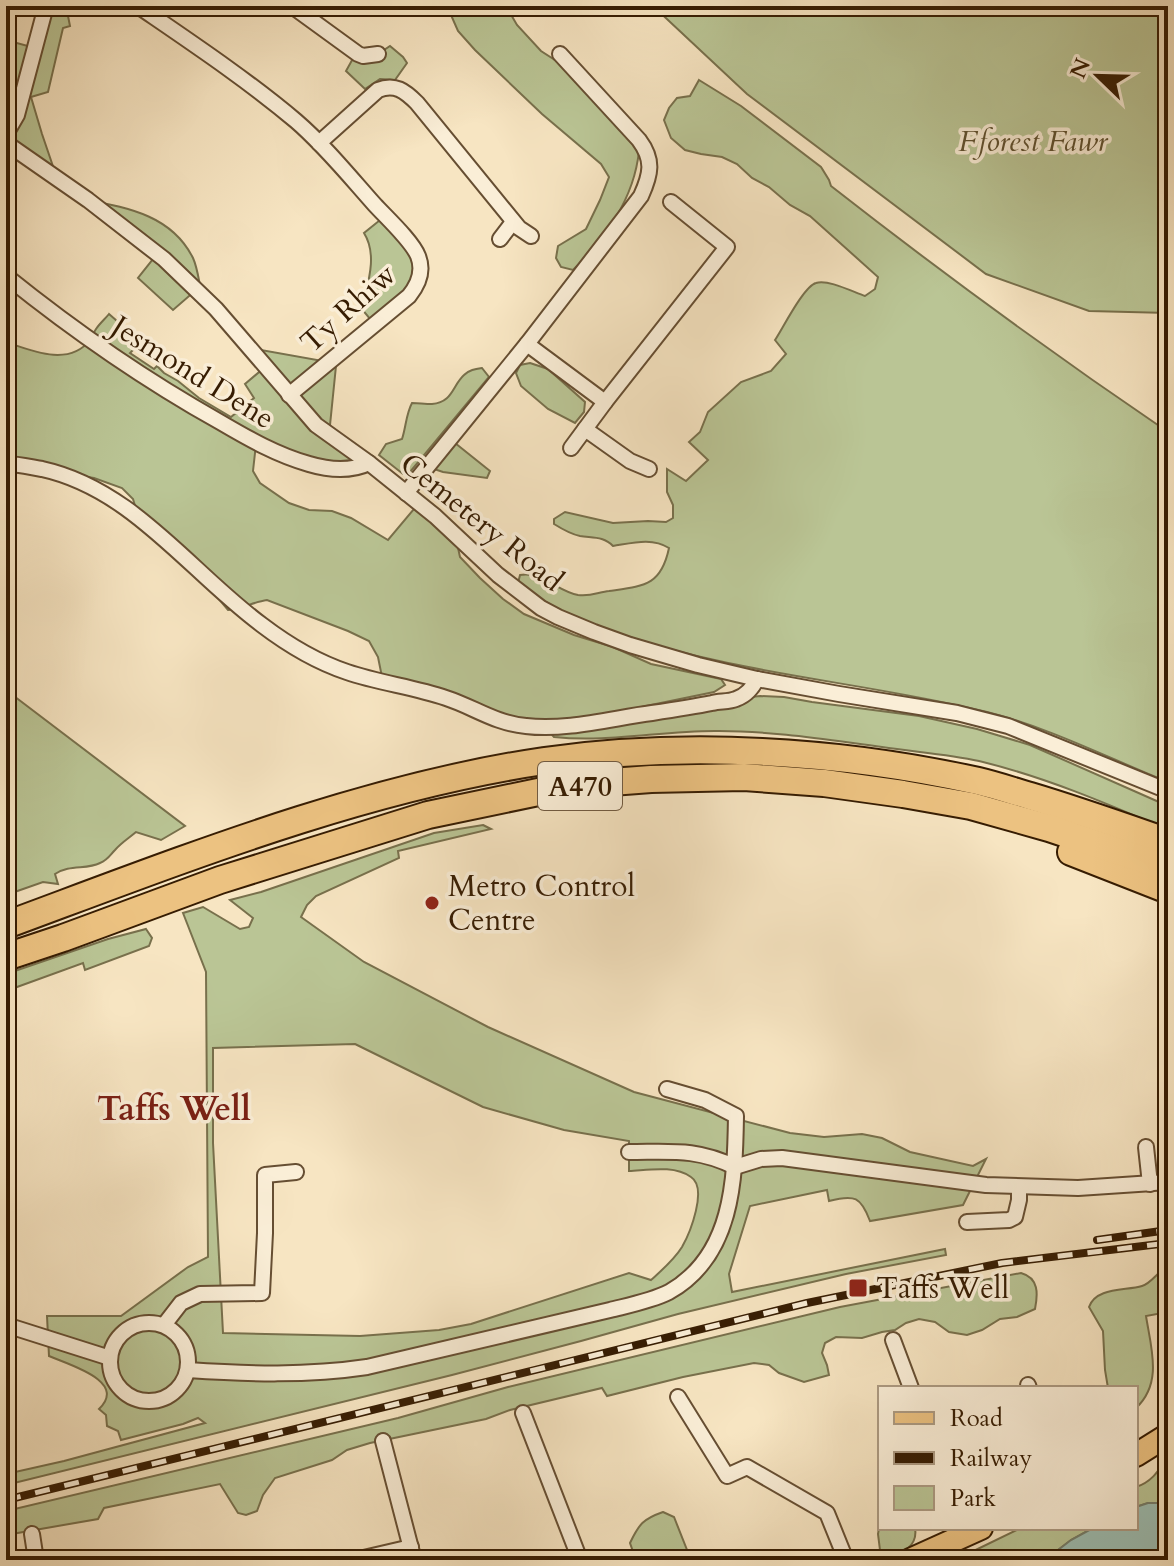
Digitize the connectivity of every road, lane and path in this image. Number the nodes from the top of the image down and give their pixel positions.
1 (46, 6) edge
2 (138, 6) edge
3 (292, 6) edge
4 (378, 54) dead end
5 (560, 54) dead end
6 (6, 134) edge
7 (6, 143) edge
8 (319, 143) junction
9 (671, 202) dead end
10 (513, 222) junction
11 (531, 236) dead end
12 (500, 239) dead end
13 (6, 276) edge
14 (527, 344) junction
15 (289, 395) junction
16 (605, 402) junction
17 (585, 429) junction
18 (571, 448) dead end
19 (369, 463) junction
20 (6, 464) edge
21 (649, 469) dead end
22 (406, 493) junction
23 (757, 679) junction
24 (1168, 791) edge
25 (971, 806) junction
26 (1168, 842) edge
27 (1168, 868) edge
28 (1168, 890) edge
29 (6, 925) edge
30 (6, 957) edge
31 (667, 1089) dead end
32 (1146, 1147) dead end
33 (629, 1152) dead end
34 (735, 1167) junction
35 (296, 1172) dead end
36 (1168, 1182) edge
37 (1150, 1184) junction
38 (1019, 1187) junction
39 (967, 1222) dead end
40 (6, 1325) edge
41 (164, 1325) junction
42 (893, 1340) dead end
43 (110, 1358) junction
44 (188, 1370) junction
45 (910, 1386) edge
46 (678, 1397) dead end
47 (523, 1413) dead end
48 (1168, 1435) edge
49 (383, 1441) dead end
50 (1138, 1454) edge
51 (970, 1530) edge
52 (32, 1534) dead end
53 (413, 1554) edge
54 (36, 1560) edge
55 (355, 1560) edge
56 (580, 1560) edge
57 (846, 1560) edge
58 (910, 1560) edge

1 - 6 street
2 - 8 street, Ty Rhiw
3 - 4 street
5 - 14 street
7 - 15 street, Cemetery Road
8 - 10 street
8 - 15 street, Ty Rhiw
9 - 16 street
10 - 11 street
10 - 12 street
13 - 19 street, Jesmond Dene
14 - 16 street
14 - 22 street
15 - 19 street, Cemetery Road
16 - 17 street
17 - 18 street
17 - 21 street
19 - 22 street, Cemetery Road
20 - 23 street
22 - 23 street, Cemetery Road
23 - 24 street, Cemetery Road
25 - 27 highway, A470
25 - 28 highway
25 - 30 highway, A470
26 - 29 highway, A470
31 - 34 street
32 - 37 street
33 - 34 street
34 - 38 street
34 - 44 street
35 - 41 street
36 - 37 street
37 - 38 street
38 - 39 street
40 - 43 street
41 - 43 street
41 - 44 street
42 - 45 street
43 - 44 street
46 - 57 street
47 - 56 street
48 - 50 main road
49 - 53 street
51 - 58 main road
52 - 54 street
53 - 55 street

